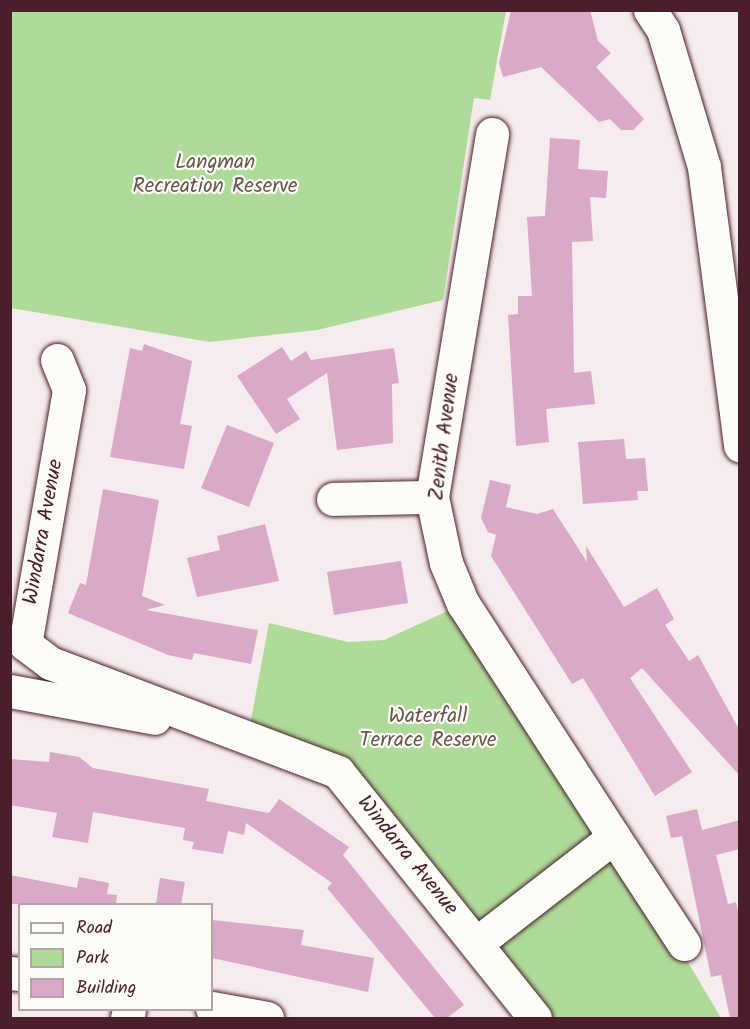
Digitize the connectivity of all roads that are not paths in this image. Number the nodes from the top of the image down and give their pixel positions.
1 (650, 10) edge
2 (492, 134) dead end
3 (57, 360) dead end
4 (740, 446) edge
5 (432, 497) junction
6 (333, 499) dead end
7 (10, 691) edge
8 (248, 736) junction
9 (614, 837) junction
10 (478, 942) junction
11 (684, 944) dead end
12 (213, 1008) edge
13 (267, 1018) edge
14 (535, 1018) edge

1 - 4 street
2 - 5 street, Zenith Avenue
3 - 8 street, Windarra Avenue
5 - 6 street
5 - 9 street, Zenith Avenue
7 - 8 street, Windarra Avenue
8 - 10 street, Windarra Avenue
9 - 10 street
9 - 11 street, Zenith Avenue
10 - 14 street, Windarra Avenue
12 - 13 street

